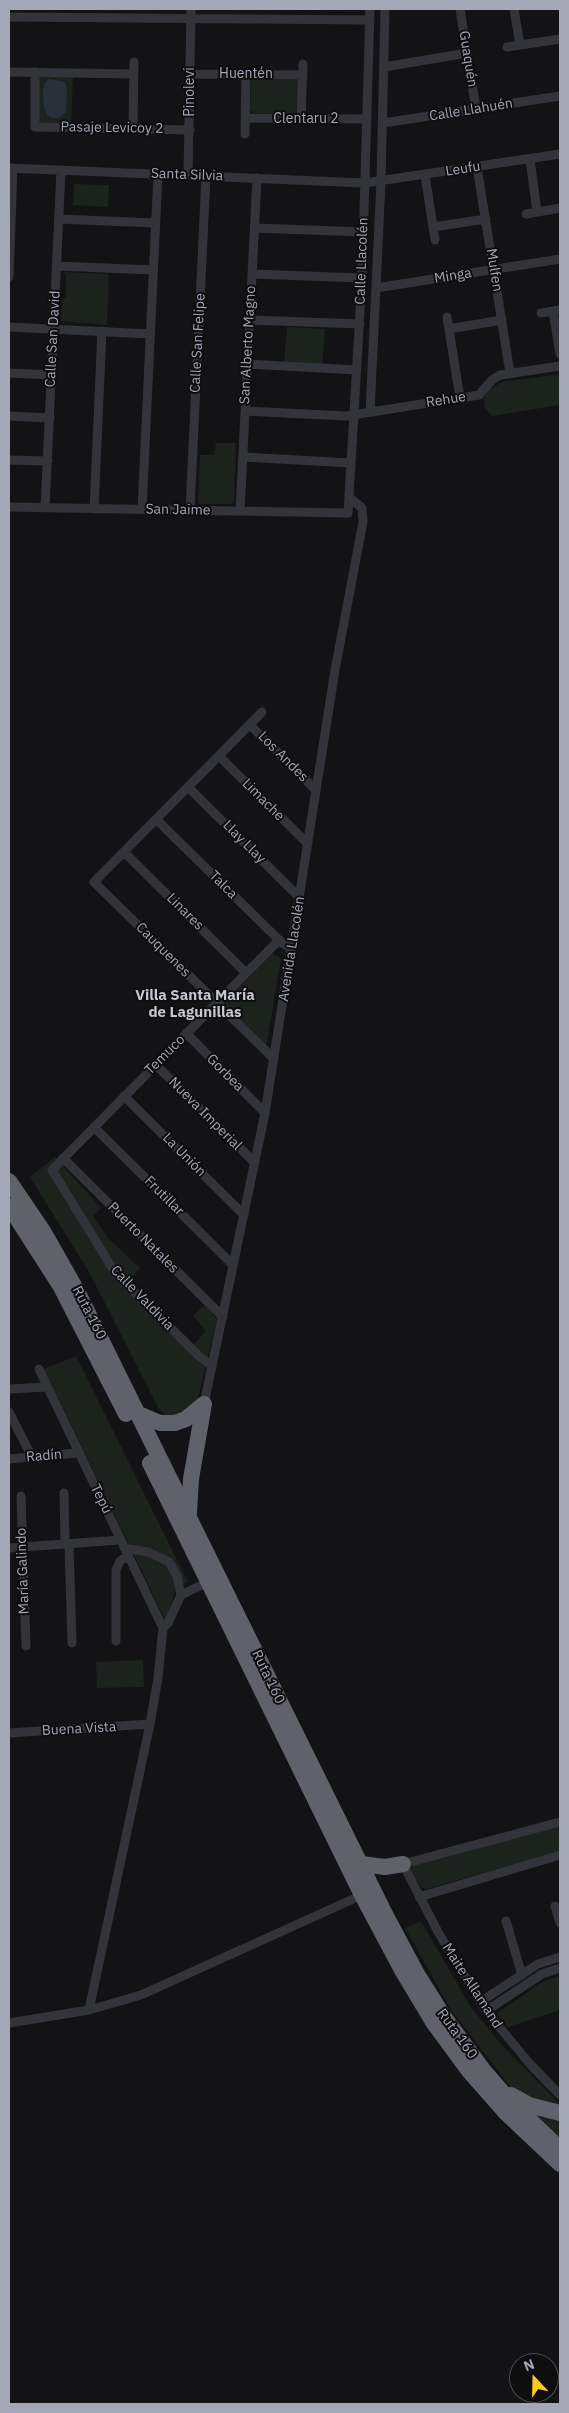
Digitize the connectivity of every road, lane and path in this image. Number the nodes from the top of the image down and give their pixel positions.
1 (191, 9) edge
2 (370, 9) edge
3 (385, 9) edge
4 (460, 9) edge
5 (514, 9) edge
6 (9, 17) edge
7 (191, 18) junction
8 (370, 20) junction
9 (560, 39) edge
10 (520, 45) junction
11 (508, 47) dead end
12 (467, 53) junction
13 (134, 62) dead end
14 (303, 64) dead end
15 (384, 67) junction
16 (9, 72) edge
17 (35, 72) junction
18 (132, 74) junction
19 (190, 74) junction
20 (246, 74) junction
21 (303, 75) junction
22 (560, 96) edge
23 (476, 109) junction
24 (246, 118) junction
25 (302, 119) junction
26 (367, 119) junction
27 (383, 123) junction
28 (133, 128) junction
29 (190, 130) junction
30 (245, 134) dead end
31 (560, 154) edge
32 (530, 159) junction
33 (477, 167) junction
34 (11, 168) edge
35 (61, 170) junction
36 (158, 174) junction
37 (425, 175) junction
38 (188, 176) junction
39 (206, 176) junction
40 (257, 178) junction
41 (381, 182) junction
42 (365, 183) junction
43 (560, 208) edge
44 (538, 212) junction
45 (526, 214) dead end
46 (59, 218) junction
47 (486, 219) junction
48 (155, 223) junction
49 (434, 227) junction
50 (10, 228) edge
51 (254, 228) junction
52 (364, 232) junction
53 (436, 240) dead end
54 (560, 259) edge
55 (57, 266) junction
56 (494, 269) junction
57 (153, 270) junction
58 (252, 274) junction
59 (9, 277) edge
60 (362, 278) junction
61 (376, 288) junction
62 (557, 310) edge
63 (541, 313) dead end
64 (447, 317) dead end
65 (250, 320) junction
66 (502, 320) junction
67 (360, 324) junction
68 (9, 327) edge
69 (54, 329) junction
70 (449, 329) junction
71 (102, 331) junction
72 (150, 334) junction
73 (560, 354) edge
74 (248, 364) junction
75 (560, 366) edge
76 (357, 370) junction
77 (9, 373) edge
78 (510, 373) junction
79 (52, 375) junction
80 (460, 398) junction
81 (245, 411) junction
82 (370, 412) junction
83 (354, 415) junction
84 (9, 416) edge
85 (50, 418) junction
86 (243, 457) junction
87 (9, 460) edge
88 (48, 462) junction
89 (351, 463) junction
90 (349, 497) junction
91 (9, 507) edge
92 (45, 508) junction
93 (94, 509) junction
94 (142, 510) junction
95 (190, 510) junction
96 (240, 511) junction
97 (348, 513) joint
98 (262, 712) dead end
99 (250, 724) junction
100 (219, 756) junction
101 (188, 787) junction
102 (316, 790) junction
103 (156, 819) junction
104 (308, 844) junction
105 (124, 852) junction
106 (300, 898) junction
107 (279, 940) junction
108 (292, 949) junction
109 (246, 973) junction
110 (216, 1003) junction
111 (186, 1034) junction
112 (274, 1059) junction
113 (155, 1064) junction
114 (124, 1096) junction
115 (265, 1113) junction
116 (94, 1127) junction
117 (63, 1158) junction
118 (255, 1163) junction
119 (52, 1170) joint
120 (9, 1181) edge
121 (9, 1206) edge
122 (244, 1215) junction
123 (234, 1265) junction
124 (223, 1318) junction
125 (212, 1366) junction
126 (39, 1370) dead end
127 (47, 1387) junction
128 (9, 1389) edge
129 (204, 1404) junction
130 (9, 1412) edge
131 (139, 1414) junction
132 (78, 1453) junction
133 (32, 1457) junction
134 (9, 1459) edge
135 (64, 1493) dead end
136 (21, 1496) dead end
137 (188, 1515) junction
138 (67, 1544) junction
139 (22, 1547) junction
140 (9, 1548) edge
141 (124, 1548) junction
142 (208, 1582) junction
143 (181, 1595) junction
144 (162, 1628) junction
145 (116, 1641) dead end
146 (72, 1643) dead end
147 (26, 1646) dead end
148 (150, 1724) junction
149 (9, 1733) edge
150 (560, 1822) edge
151 (560, 1855) edge
152 (360, 1864) junction
153 (403, 1864) junction
154 (362, 1895) junction
155 (419, 1897) junction
156 (555, 1906) dead end
157 (506, 1920) dead end
158 (560, 1923) edge
159 (560, 1957) edge
160 (560, 1968) edge
161 (522, 1975) junction
162 (480, 2002) junction
163 (89, 2010) junction
164 (486, 2011) junction
165 (9, 2023) edge
166 (495, 2084) junction
167 (560, 2095) edge
168 (560, 2113) edge
169 (560, 2149) edge
170 (560, 2164) edge

1 - 7 street, Pinolevi
2 - 8 street, Calle Llacolén
3 - 15 street, Calle Llacolén
4 - 12 street, Guaquén
5 - 10 street
6 - 7 street
7 - 8 street
7 - 19 street, Pinolevi
8 - 26 street, Calle Llacolén
9 - 10 street
10 - 11 street
12 - 15 street
12 - 23 street, Guaquén
13 - 18 street
14 - 21 street
15 - 27 street, Calle Llacolén
16 - 17 street
17 - 18 street
17 - 28 street, Pasaje Levicoy 2
18 - 28 street
19 - 20 street, Huentén
19 - 29 street, Pinolevi
20 - 21 street, Huentén
20 - 24 street
21 - 25 street
22 - 23 street, Calle Llahuén
23 - 27 street, Calle Llahuén
24 - 25 street, Clentaru 2
24 - 30 street
25 - 26 street, Clentaru 2
26 - 42 street, Calle Llacolén
27 - 41 street, Calle Llacolén
28 - 29 street, Pasaje Levicoy 2
29 - 38 street, Pinolevi
31 - 32 street, Leufu
32 - 33 street, Leufu
32 - 44 street
33 - 37 street, Leufu
33 - 47 street, Mulfen
34 - 35 street, Santa Silvia
34 - 50 street
35 - 36 street, Santa Silvia
35 - 46 street, Calle San David
36 - 38 street, Santa Silvia
36 - 48 street
37 - 41 street, Leufu
37 - 49 street
38 - 39 street, Santa Silvia
39 - 40 street, Santa Silvia
39 - 95 street, Calle San Felipe
40 - 42 street, Santa Silvia
40 - 51 street, San Alberto Magno
41 - 42 street, Leufu
41 - 61 street, Calle Llacolén
42 - 52 street, Calle Llacolén
43 - 44 street
44 - 45 street
46 - 48 street
46 - 55 street, Calle San David
47 - 49 street
47 - 56 street, Mulfen
48 - 57 street
49 - 53 street
50 - 59 street
51 - 52 street
51 - 58 street, San Alberto Magno
52 - 60 street, Calle Llacolén
54 - 56 street, Minga
55 - 57 street
55 - 69 street, Calle San David
56 - 61 street, Minga
56 - 66 street, Mulfen
57 - 72 street
58 - 60 street
58 - 65 street, San Alberto Magno
60 - 67 street, Calle Llacolén
61 - 82 street, Calle Llacolén
62 - 63 street
62 - 73 street
64 - 70 street
65 - 67 street
65 - 74 street, San Alberto Magno
66 - 70 street
66 - 78 street, Mulfen
67 - 76 street, Calle Llacolén
68 - 69 street
69 - 71 street
69 - 79 street, Calle San David
70 - 80 street
71 - 72 street
71 - 93 street
72 - 94 street
74 - 76 street
74 - 81 street, San Alberto Magno
75 - 78 street, Rehue
76 - 83 street, Calle Llacolén
77 - 79 street
78 - 80 street, Rehue
79 - 85 street, Calle San David
80 - 82 street, Rehue
81 - 83 street, Rehue
81 - 86 street, San Alberto Magno
82 - 83 street, Rehue
83 - 89 street, Calle Llacolén
84 - 85 street
85 - 88 street, Calle San David
86 - 89 street
86 - 96 street, San Alberto Magno
87 - 88 street
88 - 92 street, Calle San David
89 - 90 street, Calle Llacolén
90 - 97 street, Calle Llacolén
90 - 102 street, Avenida Llacolén
91 - 92 street, San Jaime
92 - 93 street, San Jaime
93 - 94 street, San Jaime
94 - 95 street, San Jaime
95 - 96 street, San Jaime
96 - 97 street, San Jaime
98 - 99 street
99 - 100 street
99 - 102 street, Los Andes
100 - 101 street
100 - 104 street, Limache
101 - 103 street
101 - 106 street, Llay Llay
102 - 104 street, Avenida Llacolén
103 - 105 street
103 - 107 street, Talca
104 - 106 street, Avenida Llacolén
105 - 109 street, Linares
105 - 110 street, Cauquenes
106 - 108 street, Avenida Llacolén
107 - 108 street, Talca
107 - 109 street, Temuco
108 - 112 street, Avenida Llacolén
109 - 110 street, Temuco
110 - 111 street, Temuco
110 - 112 street, Cauquenes
111 - 113 street, Temuco
111 - 115 street, Gorbea
112 - 115 street, Avenida Llacolén
113 - 114 street, Temuco
113 - 118 street, Nueva Imperial
114 - 116 street, Temuco
114 - 122 street, La Unión
115 - 118 street, Avenida Llacolén
116 - 117 street, Temuco
116 - 123 street, Frutillar
117 - 119 street, Temuco
117 - 124 street, Puerto Natales
118 - 122 street, Avenida Llacolén
119 - 125 street, Calle Valdivia
120 - 131 highway, Ruta 160
121 - 142 highway, Ruta 160
122 - 123 street, Avenida Llacolén
123 - 124 street, Avenida Llacolén
124 - 125 street, Avenida Llacolén
125 - 129 street, Avenida Llacolén
126 - 127 street, Tepú
127 - 128 street
127 - 132 street, Tepú
129 - 131 highway
129 - 137 highway
130 - 133 street
131 - 137 highway, Ruta 160
132 - 133 street, Radín
132 - 141 street, Tepú
133 - 134 street, Radín
135 - 138 street
136 - 139 street, María Galindo
137 - 152 highway, Ruta 160
138 - 139 street
138 - 141 street
138 - 146 street
139 - 140 street
139 - 147 street, María Galindo
141 - 143 street
141 - 144 street, Tepú
141 - 145 street
142 - 143 street
142 - 154 highway, Ruta 160
143 - 144 street
144 - 148 street
148 - 149 street, Buena Vista
148 - 163 street
150 - 153 street
151 - 155 street
152 - 153 highway
152 - 166 highway, Ruta 160
153 - 155 street, Maite Allamand
154 - 163 street
154 - 170 highway, Ruta 160
155 - 162 street, Maite Allamand
156 - 158 street
157 - 161 street
159 - 161 street
160 - 164 street
161 - 162 street
162 - 164 street, Maite Allamand
163 - 165 street
164 - 167 street, Maite Allamand
166 - 168 highway
166 - 169 highway, Ruta 160

